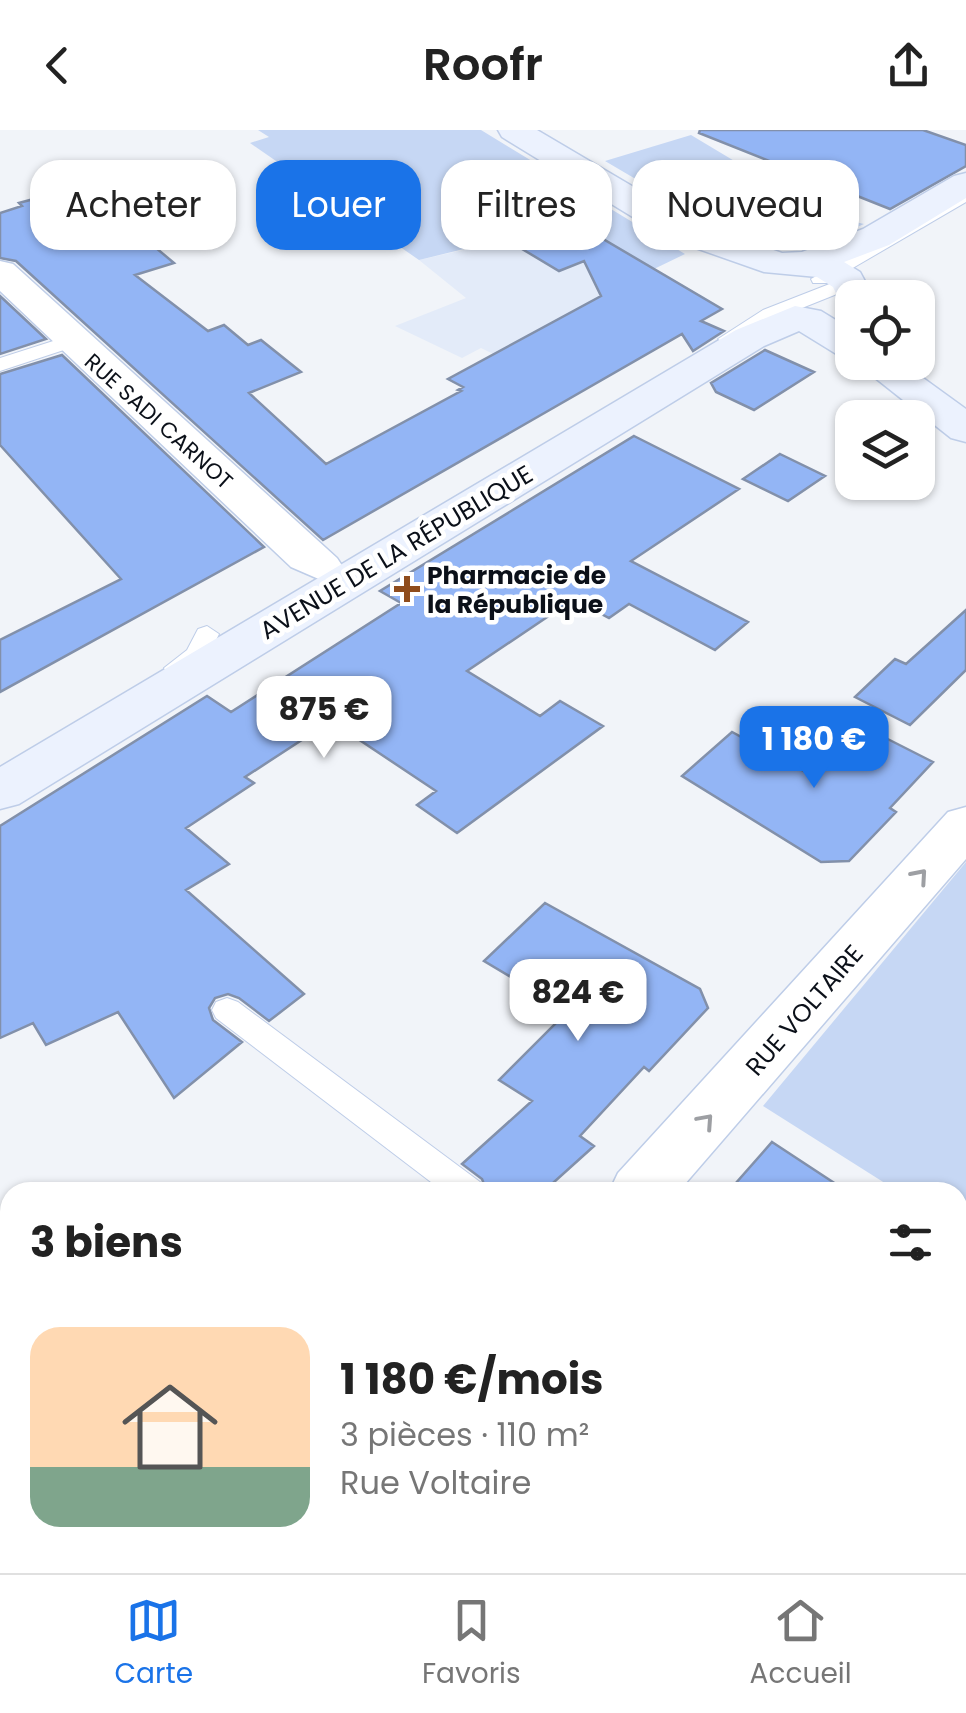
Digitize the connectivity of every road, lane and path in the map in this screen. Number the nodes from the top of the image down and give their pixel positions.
1 (514, 130) edge
2 (966, 183) edge
3 (966, 194) edge
4 (632, 201) edge
5 (966, 207) edge
6 (698, 250) edge
7 (734, 250) edge
8 (0, 272) edge
9 (841, 280) edge
10 (845, 280) edge
11 (846, 280) edge
12 (835, 287) edge
13 (773, 308) junction
14 (835, 339) edge
15 (72, 342) junction
16 (0, 365) edge
17 (900, 380) edge
18 (931, 380) edge
19 (966, 404) edge
20 (966, 428) edge
21 (316, 585) junction
22 (207, 634) junction
23 (0, 756) edge
24 (0, 772) edge
25 (0, 791) edge
26 (966, 825) edge
27 (228, 1010) dead end
28 (455, 1182) edge
29 (649, 1182) edge

1 - 4 main road
2 - 9 main road
3 - 10 lane
5 - 11 main road
6 - 13 main road
7 - 12 main road
8 - 15 street, RUE SADI CARNOT
12 - 13 lane
12 - 13 main road
12 - 13 main road
13 - 14 main road
13 - 21 main road, AVENUE DE LA RÉPUBLIQUE
15 - 16 lane
15 - 21 street, RUE SADI CARNOT
17 - 20 main road
18 - 19 main road
21 - 22 main road, AVENUE DE LA RÉPUBLIQUE
21 - 25 main road, AVENUE DE LA RÉPUBLIQUE
22 - 23 main road, AVENUE DE LA RÉPUBLIQUE
22 - 24 lane
29 -> 26 street, RUE VOLTAIRE
27 - 28 lane

